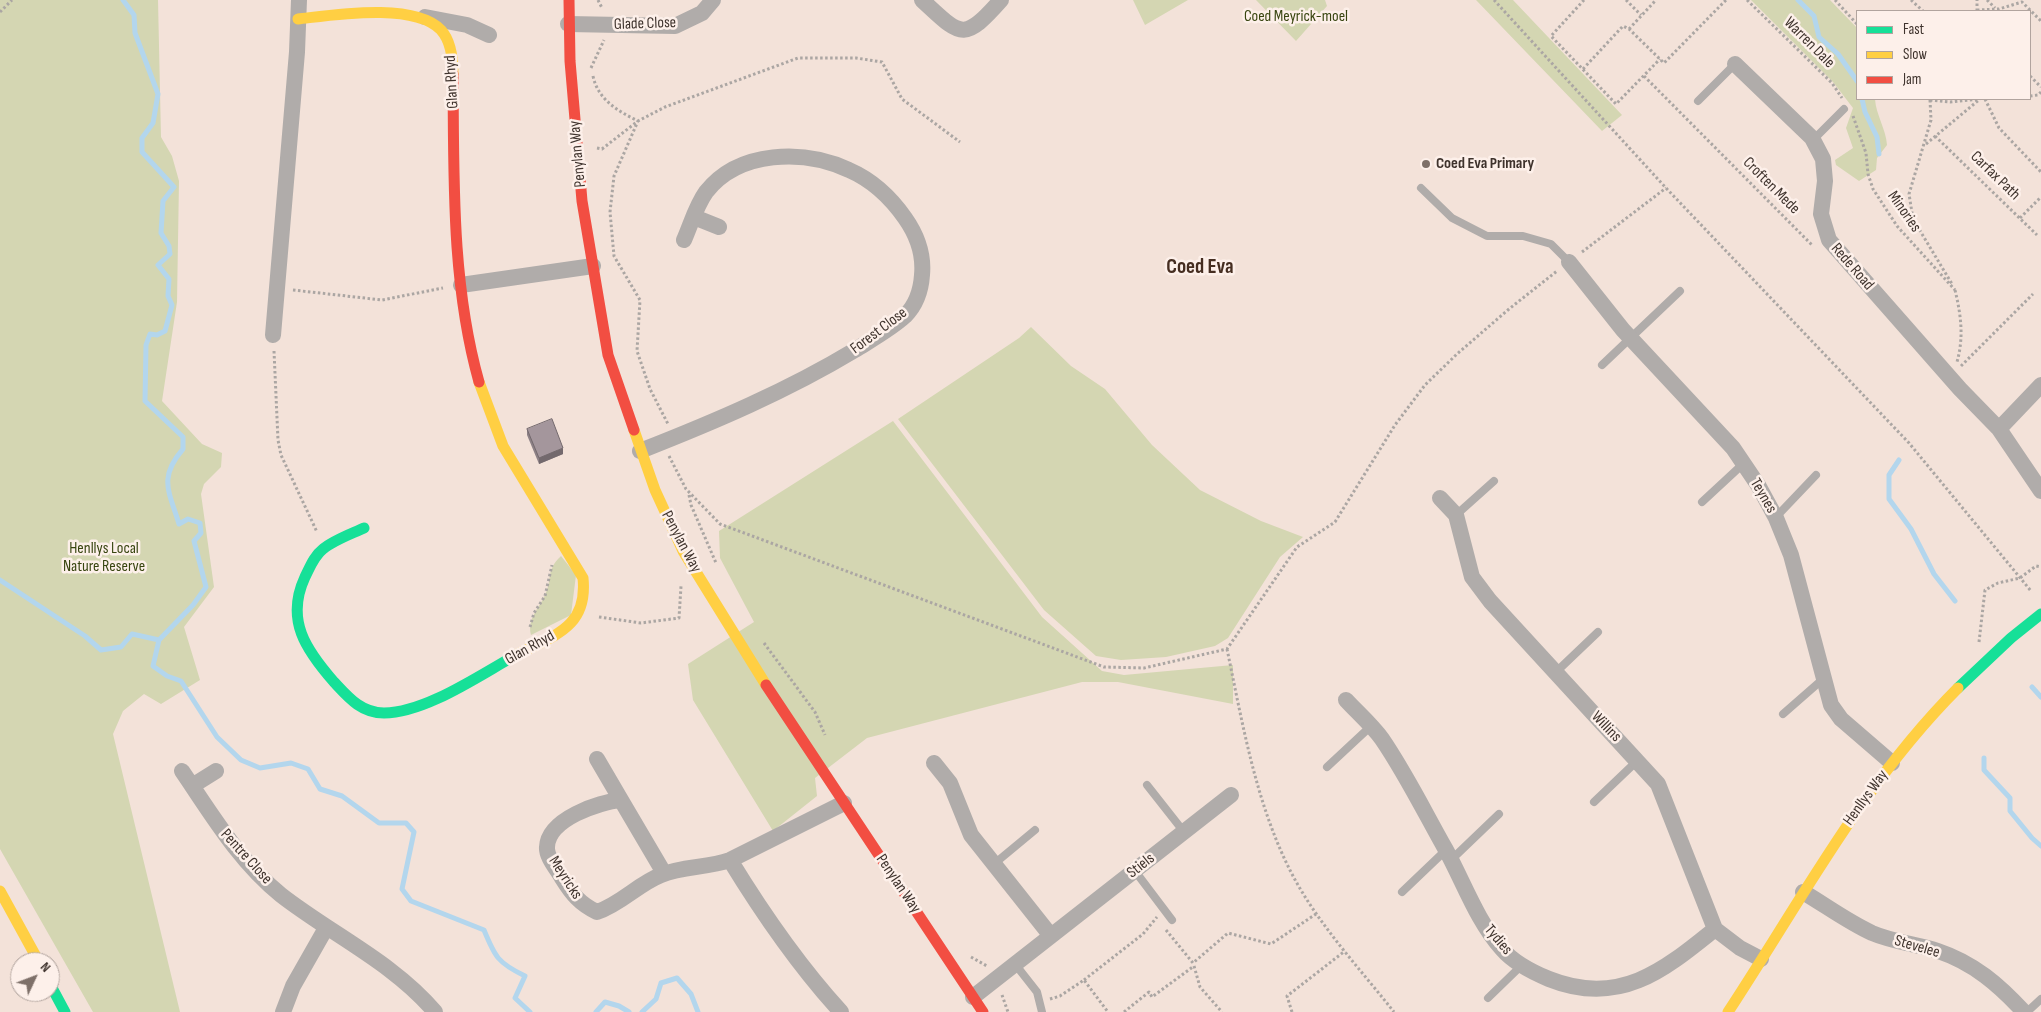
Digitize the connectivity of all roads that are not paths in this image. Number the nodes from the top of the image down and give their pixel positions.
1 (299, 0) edge
2 (569, 0) edge
3 (713, 0) edge
4 (922, 0) edge
5 (997, 2) edge
6 (423, 17) junction
7 (298, 19) junction
8 (568, 24) junction
9 (489, 34) dead end
10 (1735, 64) joint
11 (1698, 101) dead end
12 (1847, 107) road end
13 (1813, 140) junction
14 (1422, 188) dead end
15 (694, 217) junction
16 (718, 227) dead end
17 (684, 240) dead end
18 (1569, 262) joint
19 (593, 266) junction
20 (461, 285) junction
21 (1680, 291) dead end
22 (273, 335) road end
23 (1630, 338) junction
24 (1602, 365) dead end
25 (2041, 385) edge
26 (1999, 429) junction
27 (640, 451) junction
28 (1743, 464) junction
29 (1816, 475) dead end
30 (1494, 481) dead end
31 (2041, 490) edge
32 (1440, 498) dead end
33 (1702, 502) dead end
34 (1456, 515) junction
35 (1776, 518) junction
36 (364, 528) dead end
37 (2041, 614) edge
38 (1598, 632) dead end
39 (1554, 673) junction
40 (1824, 678) junction
41 (1346, 700) dead end
42 (1783, 714) dead end
43 (1370, 726) junction
44 (598, 759) dead end
45 (1637, 761) junction
46 (934, 763) dead end
47 (1892, 763) junction
48 (1327, 767) dead end
49 (182, 771) dead end
50 (216, 771) dead end
51 (1147, 785) dead end
52 (192, 786) junction
53 (1231, 794) dead end
54 (621, 800) junction
55 (1594, 802) dead end
56 (844, 803) junction
57 (1499, 814) dead end
58 (1035, 830) dead end
59 (1184, 832) junction
60 (1448, 855) junction
61 (730, 860) junction
62 (994, 864) junction
63 (1135, 871) junction
64 (664, 874) junction
65 (0, 890) edge
66 (1402, 892) dead end
67 (1803, 892) junction
68 (1172, 920) dead end
69 (326, 928) junction
70 (1715, 929) junction
71 (1052, 936) junction
72 (34, 952) edge
73 (1761, 959) junction
74 (1015, 964) junction
75 (1522, 965) junction
76 (973, 997) junction
77 (1488, 998) dead end
78 (2041, 999) edge
79 (283, 1012) edge
80 (436, 1012) edge
81 (841, 1012) edge
82 (983, 1012) edge
83 (1042, 1012) edge
84 (1728, 1012) edge
85 (2025, 1012) edge

1 - 7 street
2 - 8 street, Penylan Way
3 - 8 street, Glade Close
4 - 5 street
6 - 7 street
6 - 9 street
6 - 20 street, Glan Rhyd
7 - 22 street
8 - 19 street, Penylan Way
10 - 11 lane
10 - 13 street, Rede Road
12 - 13 lane
13 - 26 street, Rede Road
14 - 18 lane
15 - 16 street
15 - 17 street, Forest Close
15 - 27 street, Forest Close
18 - 23 street, Teynes
19 - 20 street
19 - 27 street, Penylan Way
20 - 36 street, Glan Rhyd
21 - 23 lane
23 - 24 lane
23 - 28 street, Teynes
25 - 26 street
26 - 31 street, Rede Road
27 - 56 street, Penylan Way
28 - 33 lane
28 - 35 street, Teynes
29 - 35 lane
30 - 34 lane
32 - 34 street, Willins
34 - 39 street, Willins
35 - 40 street, Teynes
37 - 47 street, Henllys Way
38 - 39 lane
39 - 45 street, Willins
40 - 42 lane
40 - 47 street, Teynes
41 - 43 street, Tydies
43 - 48 lane
43 - 60 street, Tydies
44 - 54 street
45 - 55 lane
45 - 70 street, Willins
46 - 62 street
47 - 67 street, Henllys Way
49 - 52 street, Pentre Close
50 - 52 street
51 - 59 lane
52 - 69 street, Pentre Close
53 - 59 street, Stiels
54 - 64 street
54 - 64 street, Meyricks
56 - 61 street, Meyricks
56 - 76 street, Penylan Way
57 - 60 lane
58 - 62 lane
59 - 63 street, Stiels
60 - 66 lane
60 - 75 street, Tydies
61 - 64 street, Meyricks
61 - 81 street
62 - 71 street
63 - 68 lane
63 - 71 street, Stiels
65 - 72 street
67 - 73 street, Henllys Way
67 - 85 street, Stevelee
69 - 79 street
69 - 80 street, Pentre Close
70 - 73 street
70 - 75 street, Tydies
71 - 74 street, Stiels
73 - 84 street, Henllys Way
74 - 76 street, Stiels
74 - 83 lane
75 - 77 lane
76 - 82 street, Penylan Way
78 - 85 lane

